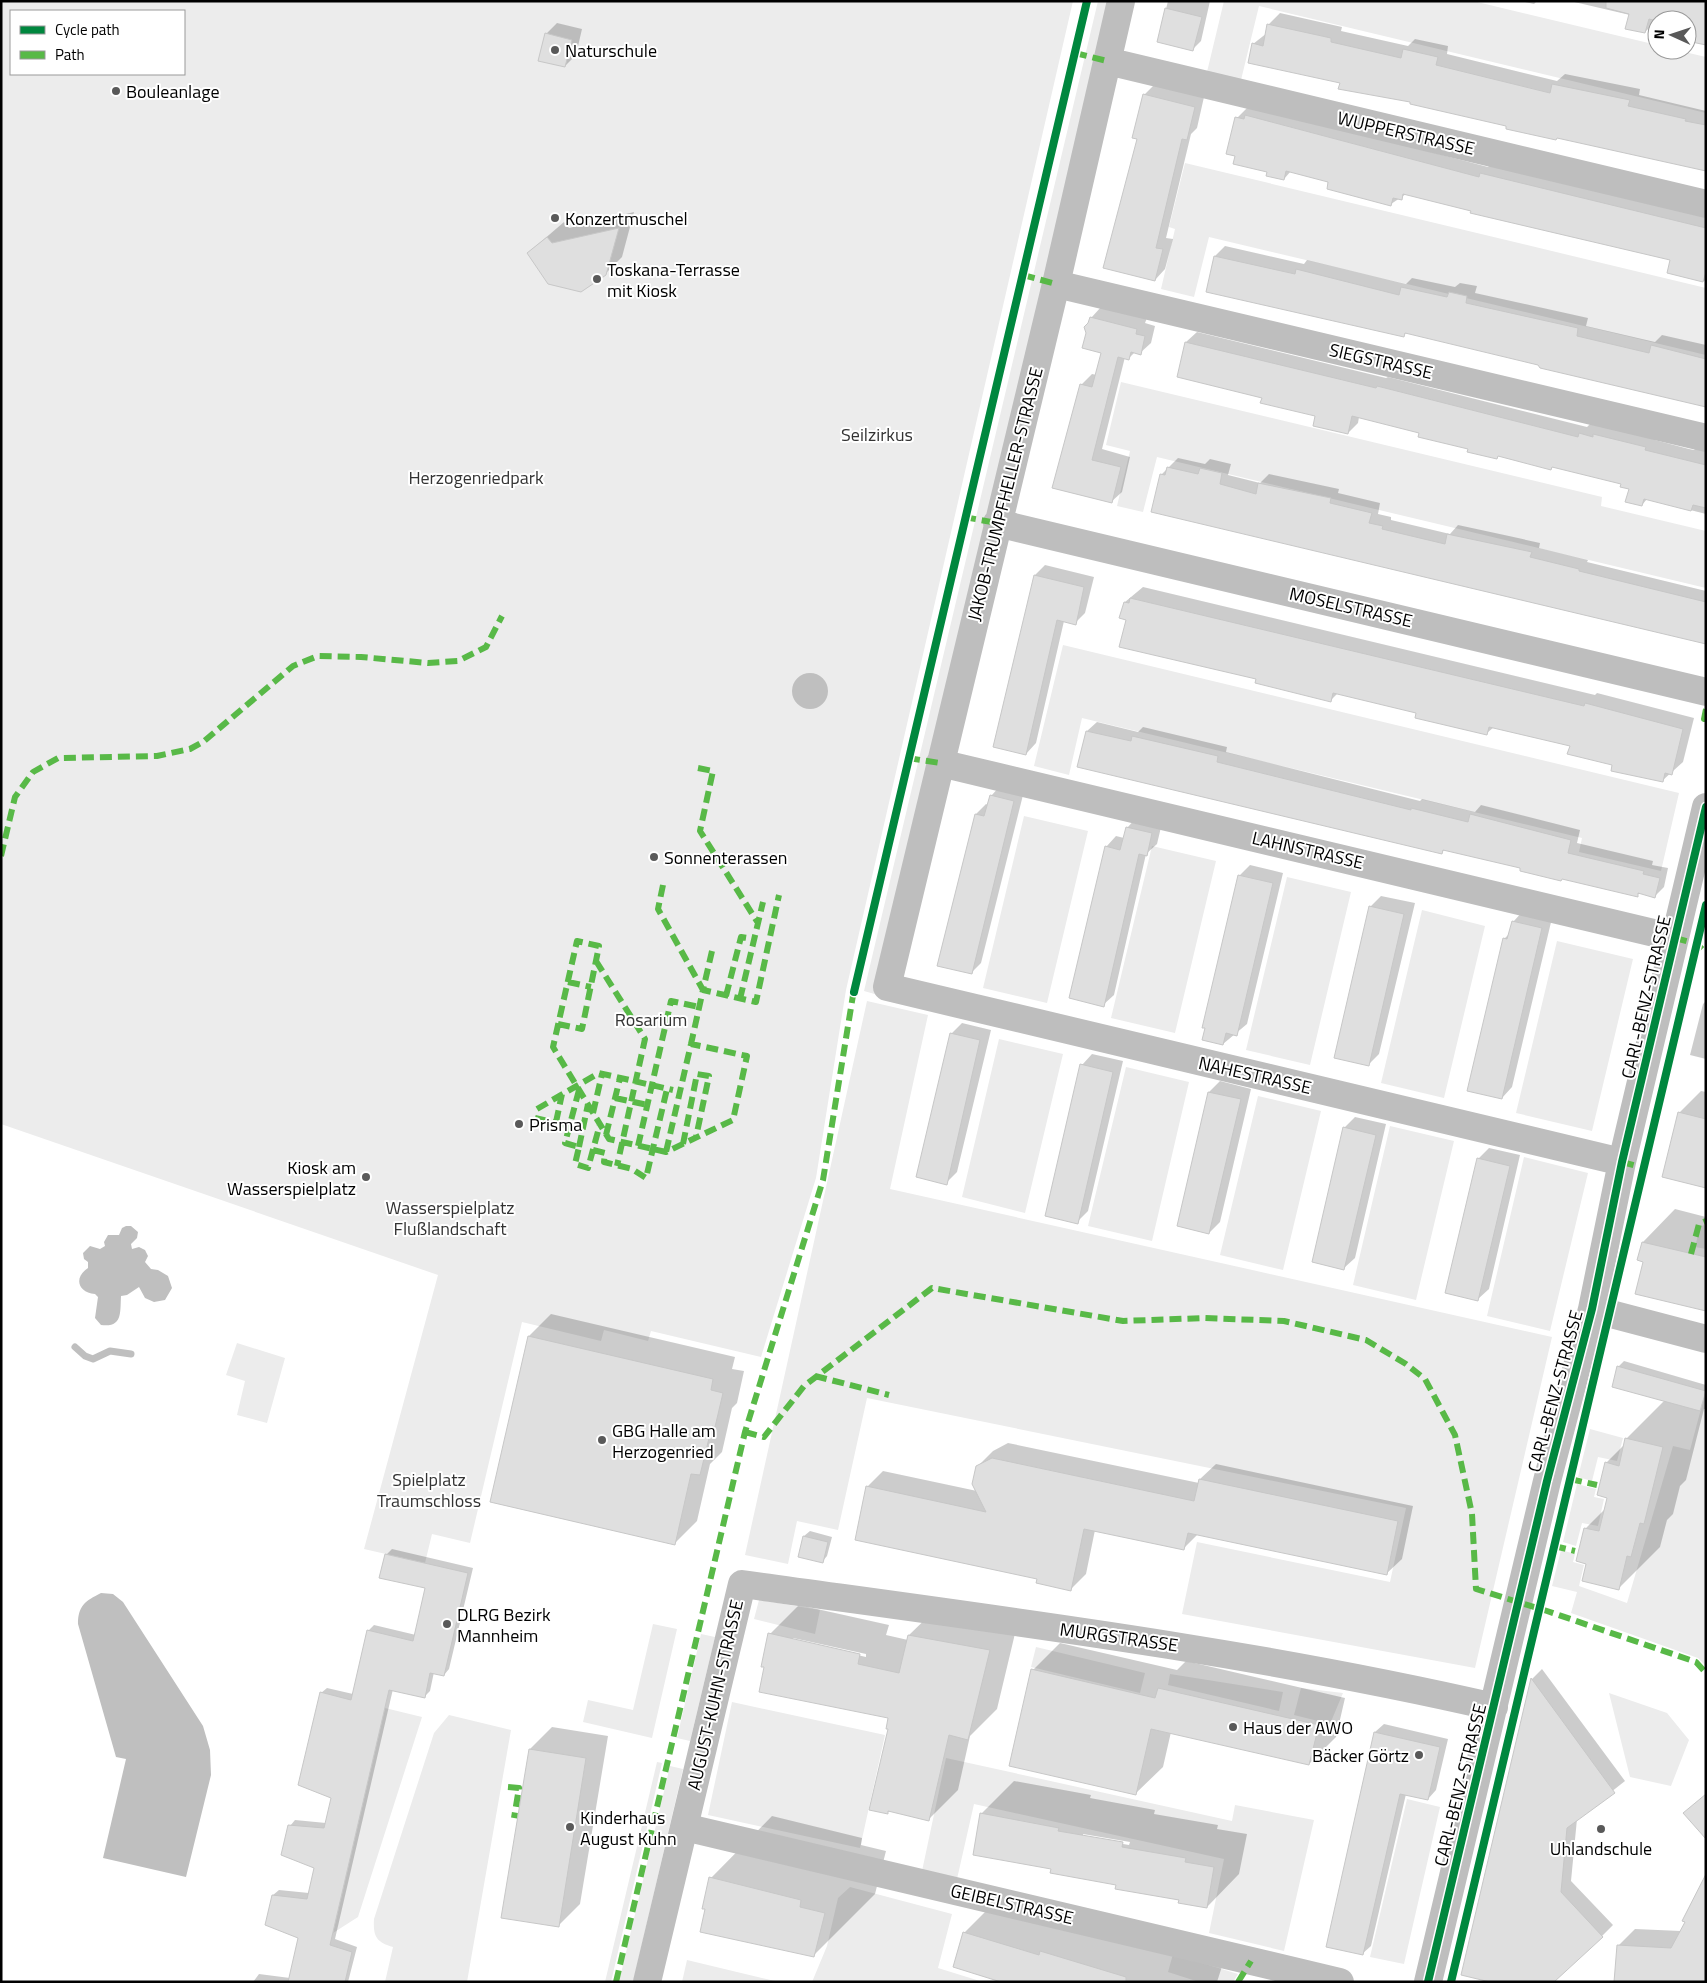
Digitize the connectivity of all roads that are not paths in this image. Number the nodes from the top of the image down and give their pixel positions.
1 (1121, 1) edge
2 (1107, 61) junction
3 (1706, 204) edge
4 (1056, 284) junction
5 (1706, 438) edge
6 (997, 523) junction
7 (1706, 692) edge
8 (940, 763) junction
9 (1706, 807) edge
10 (1675, 938) junction
11 (887, 987) joint
12 (1622, 1162) junction
13 (1592, 1310) junction
14 (1706, 1338) edge
15 (742, 1584) joint
16 (1494, 1707) junction
17 (684, 1828) junction
18 (647, 1982) edge
19 (1340, 1982) edge
20 (1428, 1982) edge

1 - 2 street, JAKOB-TRUMPFHELLER-STRASSE
2 - 3 street, WUPPERSTRASSE
2 - 4 street, JAKOB-TRUMPFHELLER-STRASSE
4 - 5 street, SIEGSTRASSE
4 - 6 street, JAKOB-TRUMPFHELLER-STRASSE
6 - 7 street, MOSELSTRASSE
6 - 8 street, JAKOB-TRUMPFHELLER-STRASSE
8 - 10 street, LAHNSTRASSE
8 - 11 street, JAKOB-TRUMPFHELLER-STRASSE
9 - 10 street, CARL-BENZ-STRASSE
10 - 12 street, CARL-BENZ-STRASSE
11 - 12 street, NAHESTRASSE
12 - 13 street, CARL-BENZ-STRASSE
13 - 14 street
13 - 16 street, CARL-BENZ-STRASSE
15 - 16 street, MURGSTRASSE
15 - 17 street, AUGUST-KUHN-STRASSE
16 - 20 street, CARL-BENZ-STRASSE
17 - 18 street, AUGUST-KUHN-STRASSE
17 - 19 street, GEIBELSTRASSE

